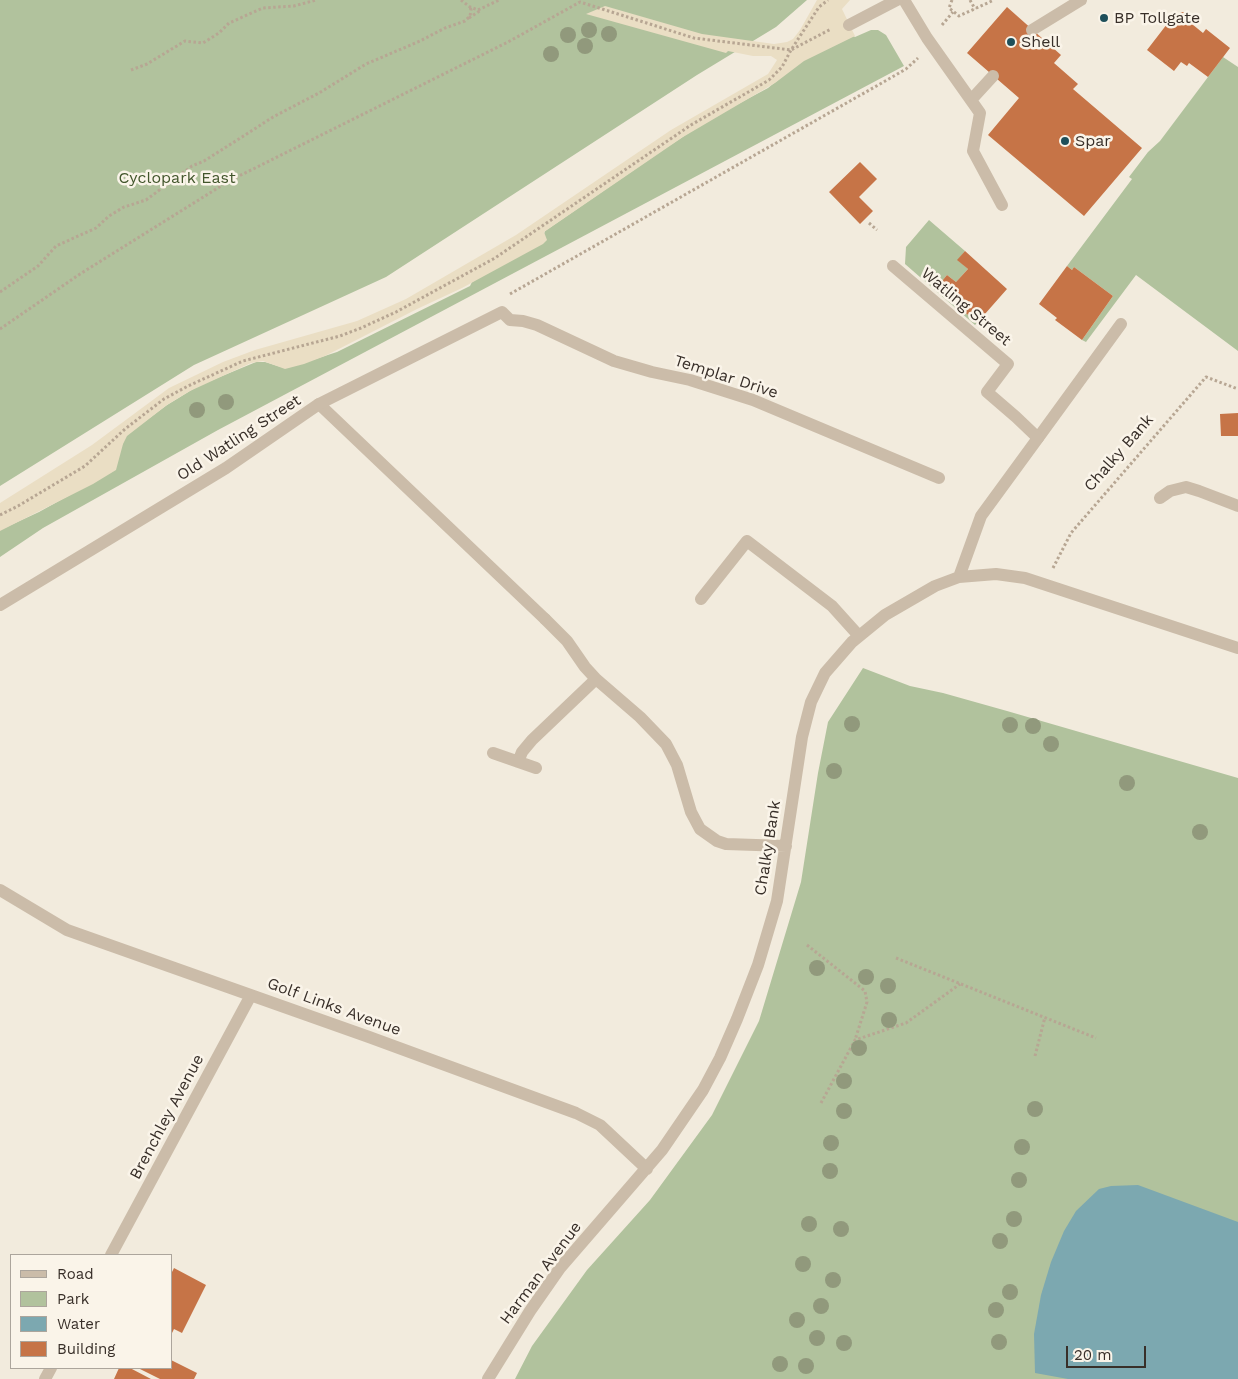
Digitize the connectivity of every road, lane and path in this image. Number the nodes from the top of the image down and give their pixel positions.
1 (316, 0) edge
2 (461, 0) edge
3 (499, 0) edge
4 (828, 0) edge
5 (897, 0) edge
6 (904, 0) edge
7 (952, 0) edge
8 (970, 0) edge
9 (993, 0) edge
10 (579, 1) edge
11 (1078, 2) edge
12 (470, 7) junction
13 (975, 9) junction
14 (481, 10) junction
15 (953, 12) junction
16 (468, 20) junction
17 (849, 24) joint
18 (1032, 30) dead end
19 (930, 42) junction
20 (791, 50) junction
21 (131, 70) dead end
22 (993, 76) dead end
23 (971, 100) junction
24 (1002, 205) dead end
25 (869, 223) dead end
26 (877, 230) dead end
27 (893, 266) dead end
28 (0, 292) edge
29 (502, 312) junction
30 (1121, 324) dead end
31 (0, 329) edge
32 (1238, 389) edge
33 (319, 404) junction
34 (1038, 438) junction
35 (939, 478) dead end
36 (1160, 498) dead end
37 (1238, 506) edge
38 (0, 516) edge
39 (959, 577) junction
40 (1045, 584) junction
41 (701, 600) dead end
42 (0, 605) edge
43 (859, 636) junction
44 (1238, 648) edge
45 (596, 679) junction
46 (493, 753) dead end
47 (518, 762) junction
48 (536, 768) dead end
49 (786, 846) junction
50 (0, 890) edge
51 (807, 944) dead end
52 (896, 958) dead end
53 (960, 984) junction
54 (251, 995) junction
55 (1045, 1017) junction
56 (1096, 1038) dead end
57 (855, 1040) junction
58 (1036, 1056) dead end
59 (821, 1103) dead end
60 (647, 1169) junction
61 (112, 1254) edge
62 (488, 1379) edge

1 - 21 path
2 - 12 path
3 - 14 path
4 - 20 path
5 - 17 street
6 - 19 street
7 - 15 path
8 - 13 path
9 - 13 path
10 - 20 path
10 - 31 path
11 - 18 street
12 - 14 path
12 - 16 path
13 - 15 path
14 - 16 path
15 - 19 path
16 - 28 path
17 - 20 path
19 - 23 street
19 - 29 path
20 - 38 path
22 - 23 street
23 - 24 street
25 - 26 path
27 - 34 street, Watling Street
29 - 33 street, Old Watling Street
29 - 35 street, Templar Drive
30 - 34 street
32 - 40 path, Chalky Bank
33 - 42 street, Old Watling Street
33 - 45 street
34 - 39 street
36 - 37 street
39 - 40 street, Chalky Bank
39 - 43 street, Chalky Bank
40 - 44 street, Chalky Bank
41 - 43 street
43 - 49 street, Chalky Bank
45 - 47 street
45 - 49 street
46 - 47 street
47 - 48 street
49 - 60 street, Chalky Bank
50 - 54 street, Golf Links Avenue
51 - 57 path
52 - 53 path
53 - 55 path
53 - 57 path
54 - 60 street, Golf Links Avenue
54 - 61 street, Brenchley Avenue
55 - 56 path
55 - 58 path
57 - 59 path
60 - 62 street, Harman Avenue

